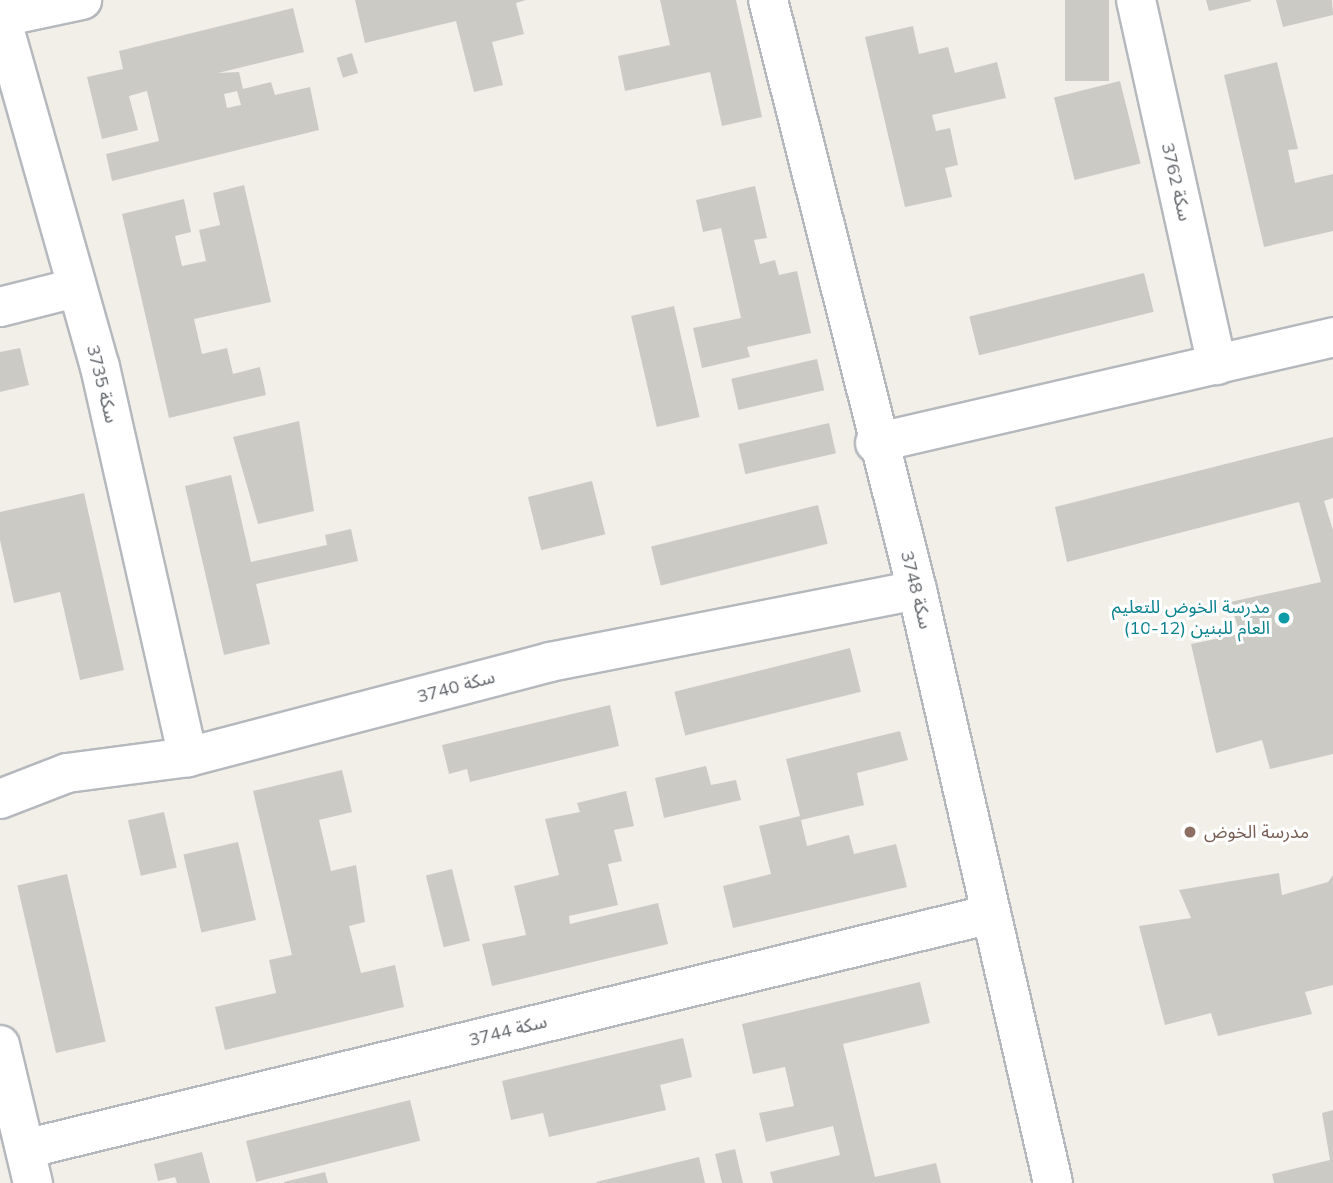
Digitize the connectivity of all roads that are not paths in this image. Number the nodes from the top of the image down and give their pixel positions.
1 (82, 0) edge
2 (768, 0) edge
3 (1136, 0) edge
4 (1, 15) edge
5 (75, 288) junction
6 (0, 307) edge
7 (1333, 337) edge
8 (1217, 365) junction
9 (875, 443) junction
10 (917, 590) junction
11 (188, 757) junction
12 (0, 799) edge
13 (991, 914) junction
14 (0, 1045) edge
15 (29, 1166) edge
16 (1053, 1183) edge

1 - 4 street
2 - 9 street, سكة 3748
3 - 8 street, سكة 3762
4 - 5 street, سكة 3735
5 - 6 street
5 - 11 street, سكة 3735
7 - 8 street
8 - 9 street
9 - 10 street, سكة 3748
10 - 11 street, سكة 3740
10 - 13 street, سكة 3748
11 - 12 street, سكة 3740
13 - 15 street, سكة 3744
13 - 16 street, سكة 3748
14 - 15 street, سكة 3744

